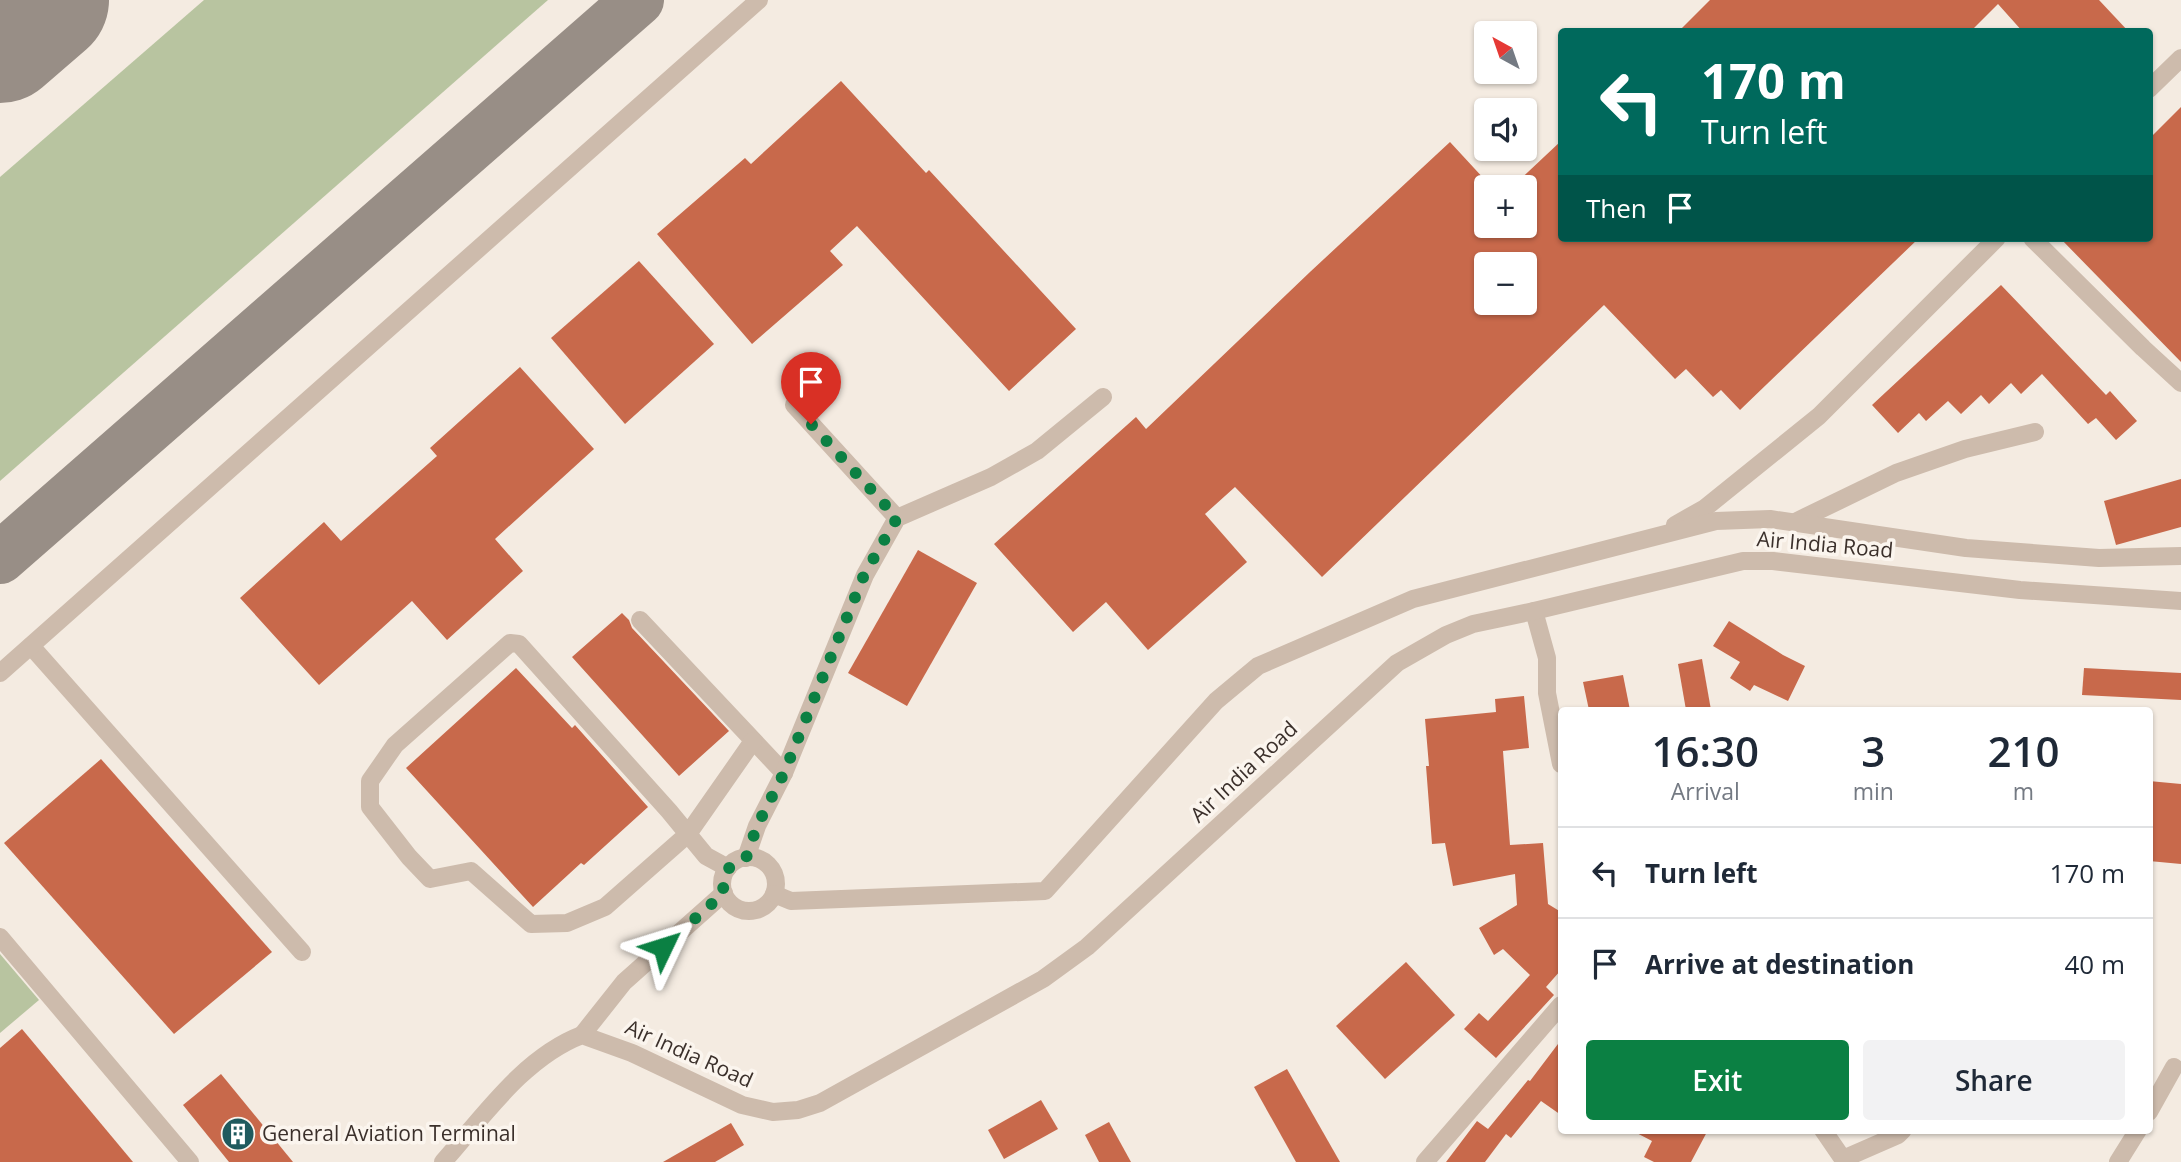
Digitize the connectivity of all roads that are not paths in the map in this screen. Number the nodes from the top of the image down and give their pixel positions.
1 (759, 0) edge
2 (2181, 58) edge
3 (2153, 85) edge
4 (1993, 242) edge
5 (2036, 242) edge
6 (2181, 383) edge
7 (1103, 397) dead end
8 (794, 405) dead end
9 (2035, 432) dead end
10 (897, 518) junction
11 (1797, 522) junction
12 (1653, 537) junction
13 (2181, 556) edge
14 (2181, 601) edge
15 (1534, 611) junction
16 (640, 620) dead end
17 (31, 646) junction
18 (0, 673) edge
19 (753, 741) junction
20 (1558, 749) edge
21 (784, 773) junction
22 (688, 834) junction
23 (746, 858) junction
24 (728, 868) junction
25 (724, 893) junction
26 (774, 894) junction
27 (0, 937) edge
28 (302, 952) dead end
29 (1558, 1008) edge
30 (582, 1035) junction
31 (2174, 1067) dead end
32 (2153, 1105) edge
33 (1826, 1134) edge
34 (1899, 1134) edge
35 (2136, 1134) edge
36 (1844, 1160) edge
37 (190, 1162) edge
38 (443, 1162) edge
39 (1425, 1162) edge
40 (2118, 1162) edge

1 - 17 street
2 - 3 street
4 - 12 street
5 - 6 street
7 - 10 street
8 - 10 street
9 - 11 street
10 - 21 street
11 - 12 street
11 - 13 street
12 - 26 street
14 - 15 street, Air India Road
15 - 20 street
15 - 30 street, Air India Road
16 - 19 street
17 - 18 street
17 - 28 street
19 - 21 street
19 - 22 street
21 - 23 street
22 - 22 street
22 - 24 street
23 - 24 street
23 - 26 street
24 - 25 street
25 - 26 street
25 - 30 street
27 - 37 street
29 - 39 street
30 - 38 street
31 - 32 street
33 - 36 street
34 - 36 street
35 - 40 street

